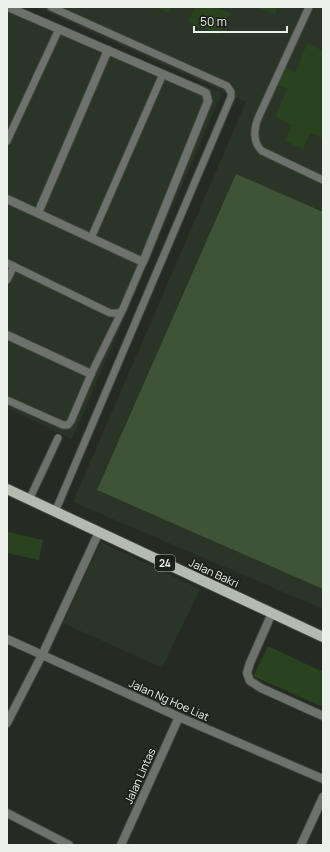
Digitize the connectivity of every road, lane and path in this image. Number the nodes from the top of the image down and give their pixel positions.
1 (8, 7) edge
2 (50, 7) edge
3 (309, 7) edge
4 (59, 29) junction
5 (108, 50) junction
6 (163, 74) junction
7 (7, 141) edge
8 (323, 180) edge
9 (7, 199) edge
10 (38, 213) junction
11 (91, 238) junction
12 (143, 262) junction
13 (10, 265) edge
14 (7, 280) edge
15 (122, 311) junction
16 (7, 336) edge
17 (91, 374) junction
18 (7, 400) edge
19 (58, 438) dead end
20 (7, 489) edge
21 (29, 500) junction
22 (54, 512) junction
23 (99, 532) junction
24 (272, 613) junction
25 (323, 637) edge
26 (7, 639) edge
27 (42, 653) junction
28 (323, 716) edge
29 (180, 717) junction
30 (7, 723) edge
31 (323, 779) edge
32 (323, 797) edge
33 (7, 813) edge
34 (69, 845) edge
35 (121, 845) edge
36 (301, 845) edge

1 - 4 street
2 - 22 lane
3 - 8 lane
4 - 5 street
4 - 7 lane
5 - 6 street
5 - 10 street
6 - 11 lane
6 - 12 street
9 - 10 street
10 - 11 street
11 - 12 street
12 - 15 lane
13 - 14 lane
13 - 15 lane
15 - 17 lane
16 - 17 street
17 - 18 lane
19 - 21 lane
20 - 21 main road, Jalan Bakri / 24
21 - 22 main road, Jalan Bakri / 24
22 - 23 main road, Jalan Bakri / 24
23 - 24 main road, Jalan Bakri / 24
23 - 27 street
24 - 25 main road, Jalan Bakri / 24
24 - 28 street
26 - 27 street, Jalan Ng Hoe Liat
27 - 29 street, Jalan Ng Hoe Liat
27 - 30 street
29 - 31 street, Jalan Ng Hoe Liat
29 - 35 street, Jalan Lintas
32 - 36 street
33 - 34 street

